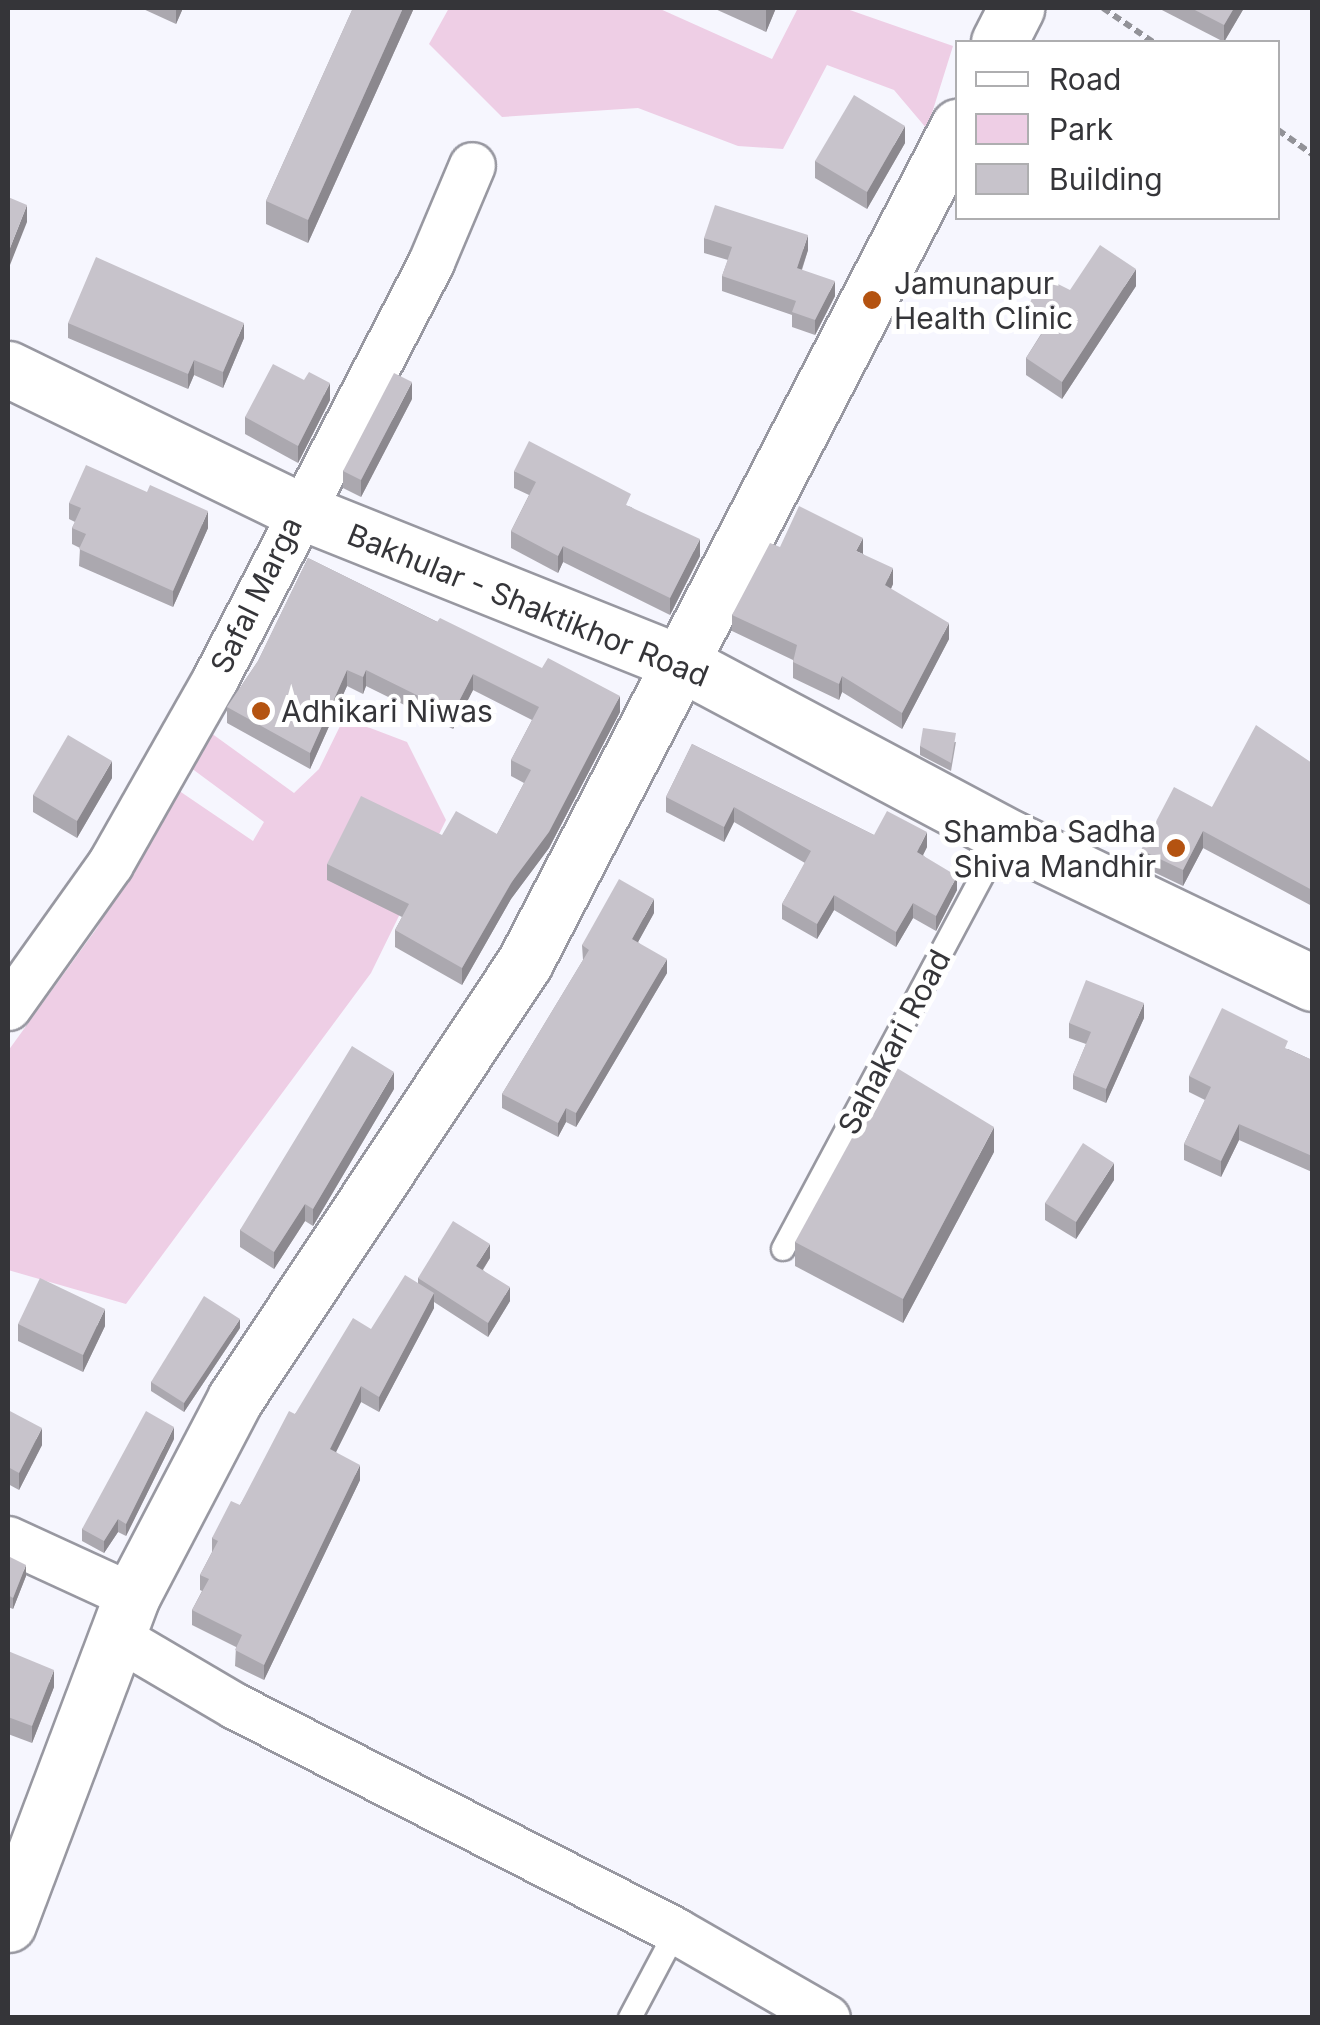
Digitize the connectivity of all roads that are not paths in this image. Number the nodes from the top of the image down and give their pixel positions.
1 (1016, 8) edge
2 (1000, 40) edge
3 (955, 133) edge
4 (472, 166) dead end
5 (8, 370) edge
6 (298, 510) junction
7 (681, 663) junction
8 (1004, 835) junction
9 (1312, 983) edge
10 (8, 1007) edge
11 (783, 1249) dead end
12 (8, 1539) edge
13 (124, 1616) junction
14 (8, 1924) edge
15 (676, 1931) junction
16 (630, 2018) edge
17 (827, 2018) edge

1 - 2 street
3 - 7 street
4 - 6 street, Safal Marga
5 - 6 street, Bakhular - Shaktikhor Road
6 - 7 street, Bakhular - Shaktikhor Road
6 - 10 street, Safal Marga
7 - 8 street, Bakhular - Shaktikhor Road
7 - 13 street
8 - 9 street, Bakhular - Shaktikhor Road
8 - 11 lane, Sahakari Road
12 - 13 street
13 - 14 street
13 - 15 street
15 - 16 lane
15 - 17 street

